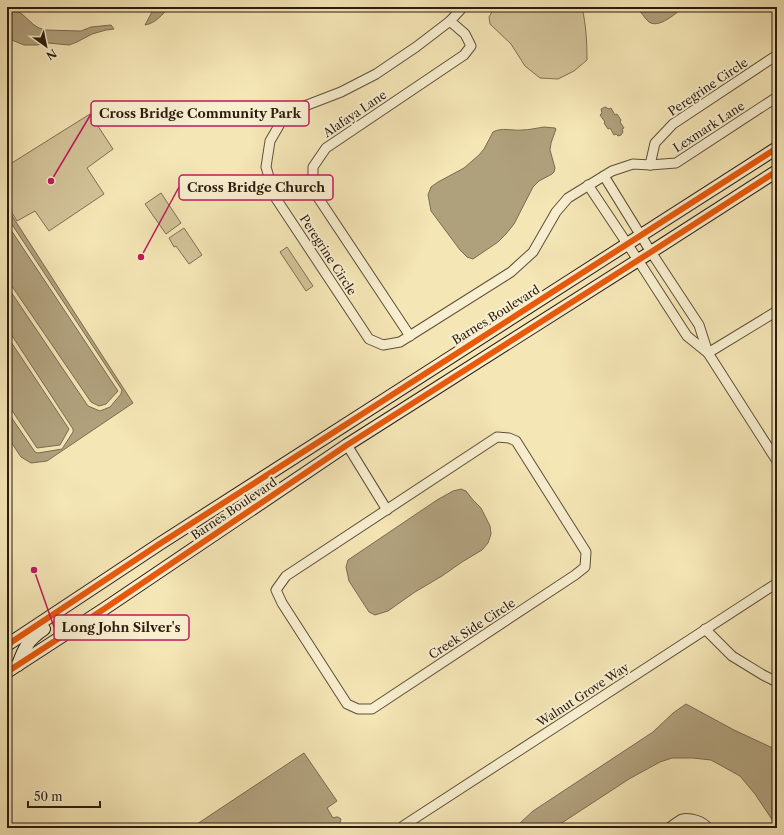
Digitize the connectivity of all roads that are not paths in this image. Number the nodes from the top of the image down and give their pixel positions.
1 (463, 7) edge
2 (450, 21) junction
3 (777, 55) edge
4 (777, 97) edge
5 (777, 148) edge
6 (650, 165) junction
7 (777, 171) edge
8 (604, 176) junction
9 (588, 185) junction
10 (641, 235) junction
11 (628, 244) junction
12 (651, 252) junction
13 (638, 260) junction
14 (777, 311) edge
15 (410, 336) junction
16 (463, 349) junction
17 (708, 353) junction
18 (364, 412) junction
19 (352, 431) junction
20 (347, 445) junction
21 (777, 461) edge
22 (387, 510) junction
23 (116, 573) junction
24 (777, 583) edge
25 (705, 629) junction
26 (10, 644) edge
27 (7, 653) edge
28 (18, 665) junction
29 (7, 672) edge
30 (777, 682) edge
31 (402, 828) edge
32 (668, 828) edge
33 (708, 828) edge

1 - 2 street, Peregrine Circle
2 - 15 street, Alafaya Lane
2 - 15 street, Peregrine Circle
3 - 6 street, Peregrine Circle
4 - 6 street, Lexmark Lane
5 - 10 main road, Barnes Boulevard
6 - 8 street, Peregrine Circle
7 - 12 main road, Barnes Boulevard
8 - 9 street, Peregrine Circle
8 - 10 street
9 - 11 street
9 - 15 street, Peregrine Circle
10 - 11 main road, Barnes Boulevard
10 - 12 street
11 - 13 street
11 - 16 main road, Barnes Boulevard
12 - 13 main road, Barnes Boulevard
12 - 17 street
13 - 17 street
13 - 20 main road, Barnes Boulevard
14 - 17 street
16 - 18 main road, Barnes Boulevard
16 - 19 main road
17 - 21 street
18 - 19 main road
18 - 23 main road, Barnes Boulevard
19 - 20 main road
20 - 22 street
20 - 28 main road, Barnes Boulevard
22 - 22 street, Creek Side Circle
23 - 26 main road, Barnes Boulevard
23 - 28 main road
24 - 25 street, Walnut Grove Way
25 - 30 street
25 - 31 street, Walnut Grove Way
26 - 27 main road
28 - 29 main road, Barnes Boulevard
32 - 33 street

